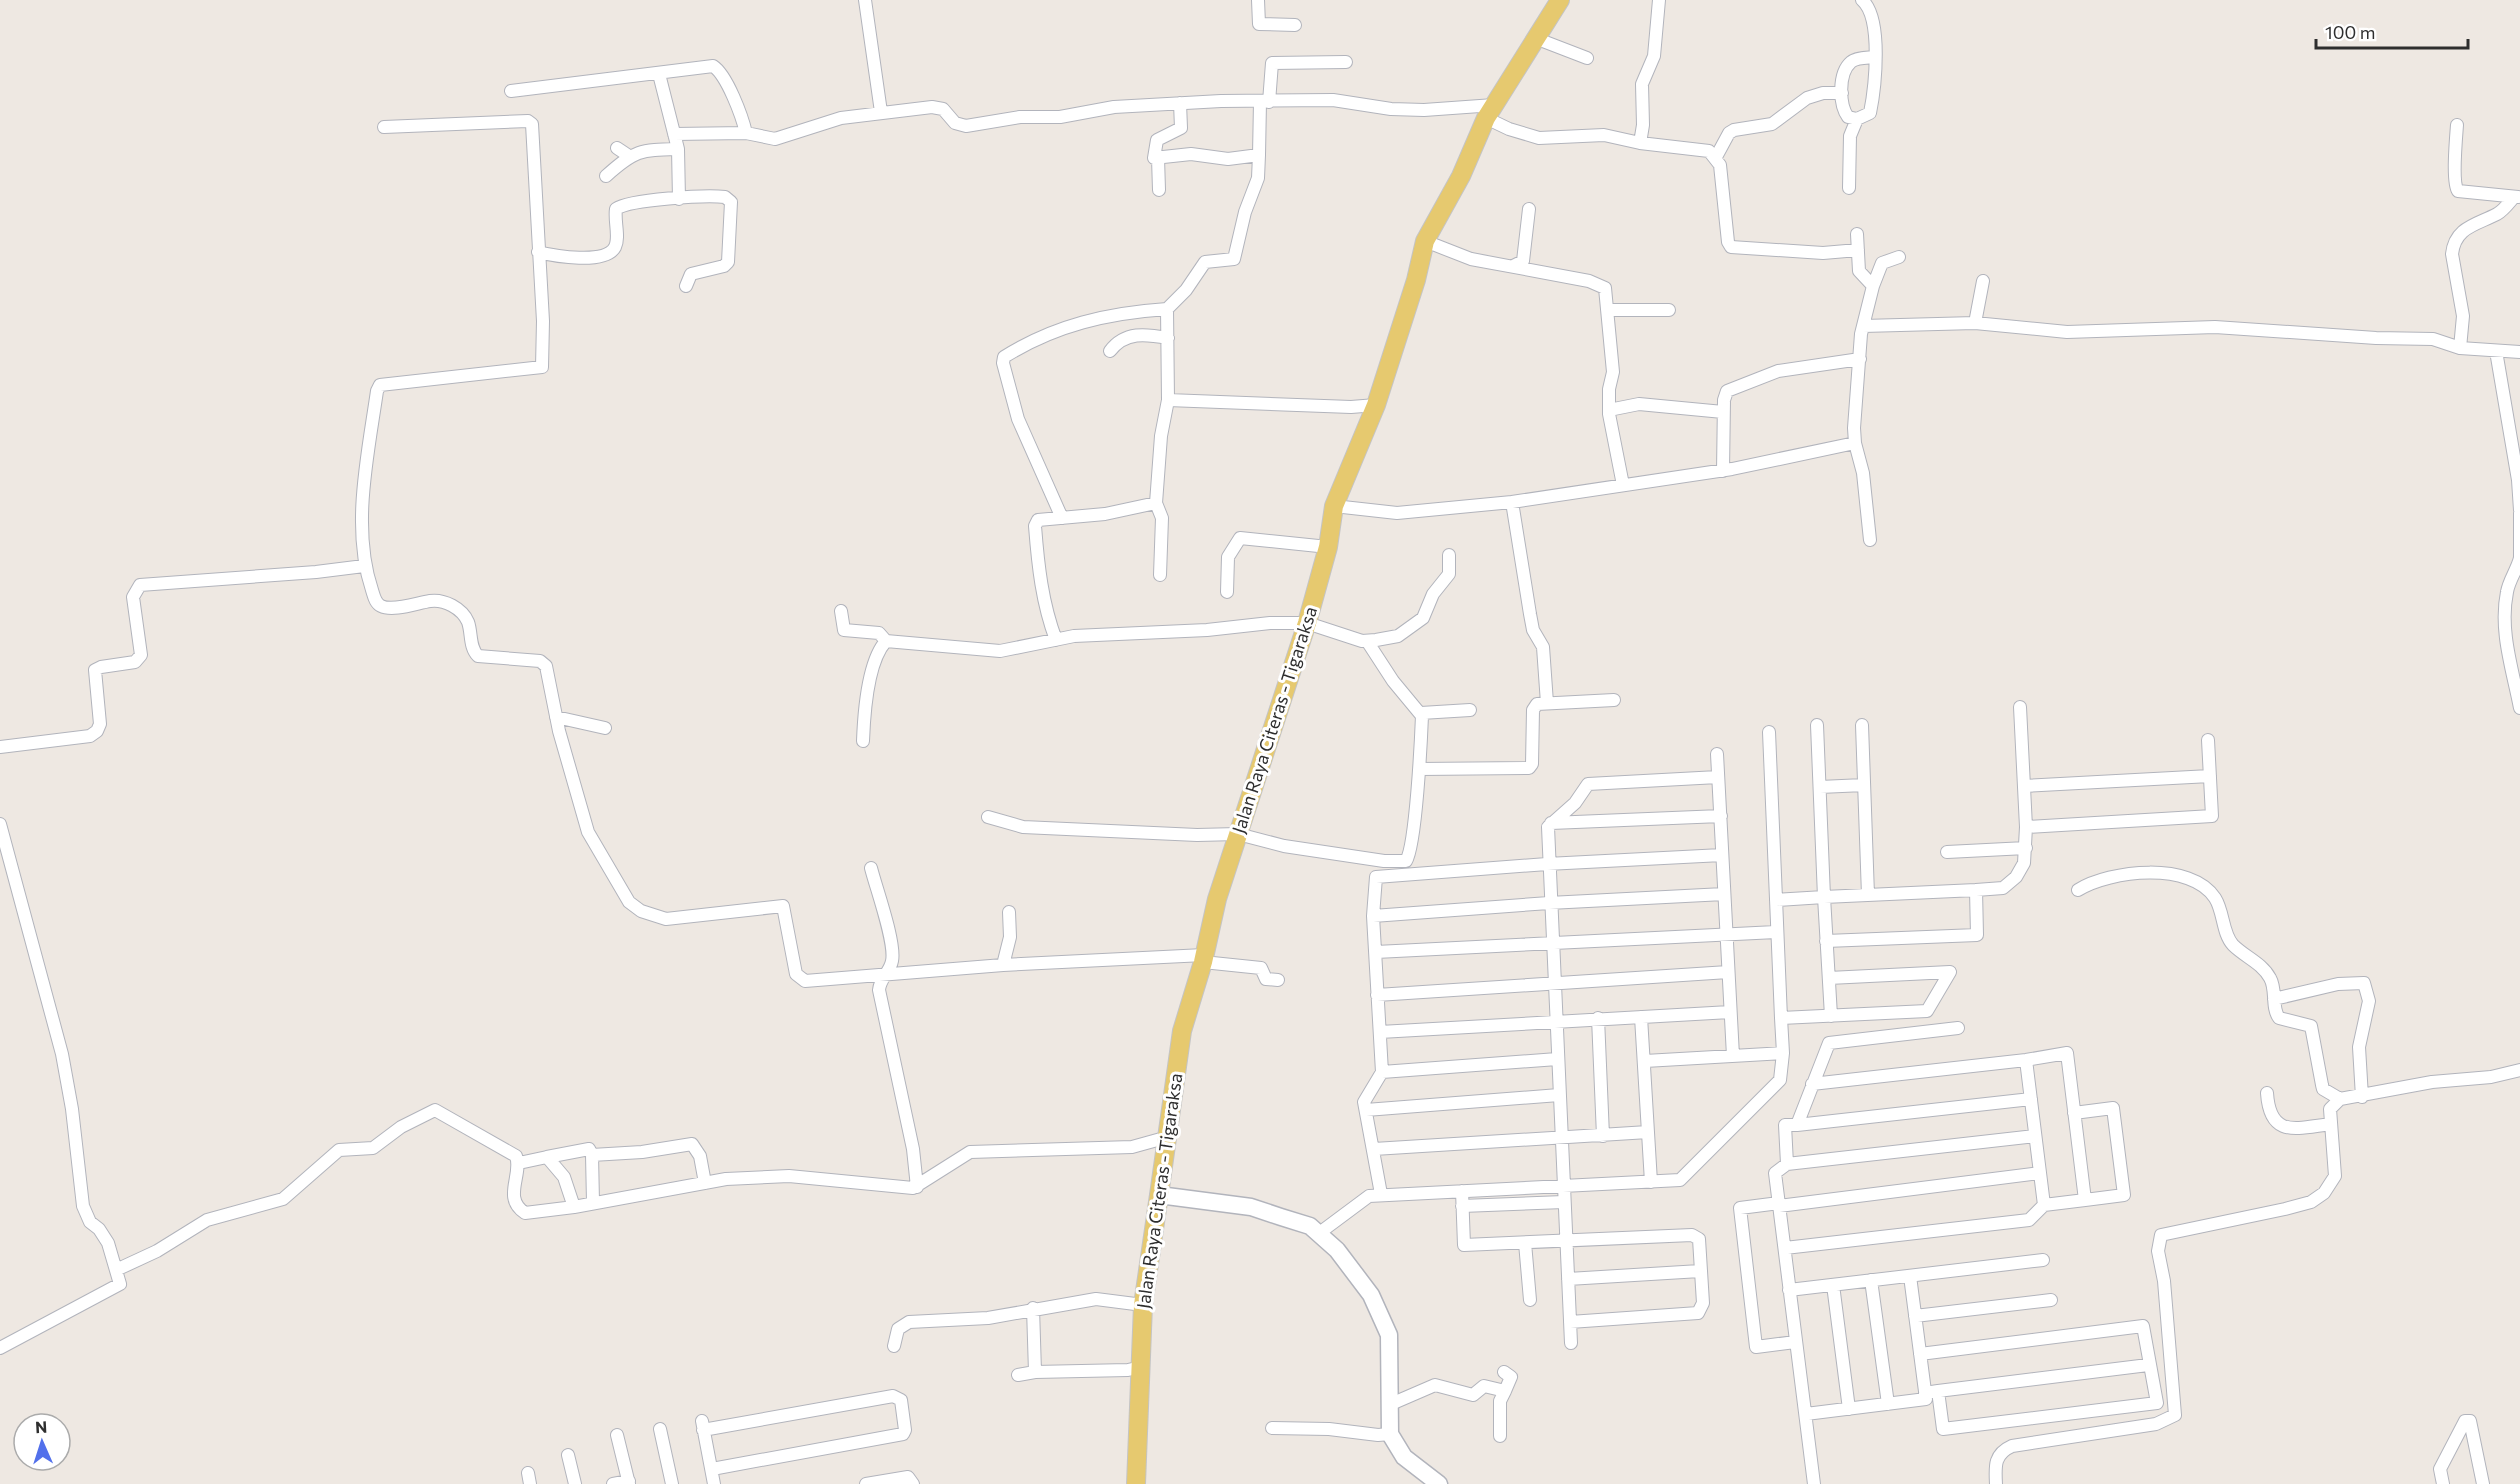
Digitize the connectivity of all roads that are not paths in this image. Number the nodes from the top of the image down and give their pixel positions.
1 (865, 0) edge
2 (1258, 0) edge
3 (1560, 0) edge
4 (1659, 0) edge
5 (1863, 0) edge
6 (1295, 25) dead end
7 (1535, 38) junction
8 (1875, 57) junction
9 (1587, 58) dead end
10 (1346, 62) dead end
11 (659, 74) junction
12 (511, 91) dead end
13 (1842, 93) junction
14 (1265, 102) junction
15 (1180, 103) junction
16 (1490, 111) junction
17 (881, 112) junction
18 (1857, 119) junction
19 (2457, 125) dead end
20 (384, 127) dead end
21 (746, 133) junction
22 (674, 134) junction
23 (1640, 143) junction
24 (617, 148) dead end
25 (678, 148) junction
26 (1259, 155) junction
27 (630, 156) junction
28 (1716, 156) junction
29 (1158, 158) junction
30 (606, 176) dead end
31 (1849, 188) dead end
32 (1159, 190) dead end
33 (2517, 197) edge
34 (679, 199) junction
35 (1529, 209) dead end
36 (1857, 234) dead end
37 (1425, 241) junction
38 (1858, 250) junction
39 (538, 252) junction
40 (1899, 257) dead end
41 (1513, 266) junction
42 (1983, 280) dead end
43 (686, 286) dead end
44 (1873, 286) junction
45 (1167, 309) junction
46 (1607, 310) junction
47 (1669, 310) dead end
48 (1975, 323) junction
49 (1863, 326) junction
50 (1168, 338) junction
51 (2460, 348) junction
52 (1110, 351) dead end
53 (2496, 351) junction
54 (2520, 352) edge
55 (1860, 359) junction
56 (1168, 400) junction
57 (1376, 405) junction
58 (1609, 410) junction
59 (1723, 412) junction
60 (1855, 443) junction
61 (1723, 471) junction
62 (1623, 485) junction
63 (1156, 502) junction
64 (1512, 502) junction
65 (1334, 506) junction
66 (2520, 511) edge
67 (1062, 518) junction
68 (1870, 540) dead end
69 (1328, 547) junction
70 (1449, 555) dead end
71 (2520, 557) edge
72 (364, 566) junction
73 (1160, 575) dead end
74 (1227, 592) dead end
75 (841, 611) dead end
76 (1307, 623) junction
77 (1056, 640) junction
78 (886, 641) junction
79 (1367, 641) junction
80 (1614, 700) dead end
81 (1547, 703) junction
82 (2020, 707) dead end
83 (2520, 708) edge
84 (1470, 710) dead end
85 (1421, 712) junction
86 (556, 717) junction
87 (1817, 725) dead end
88 (1862, 725) dead end
89 (605, 728) dead end
90 (1769, 732) dead end
91 (2208, 740) dead end
92 (863, 741) dead end
93 (0, 747) edge
94 (1718, 754) dead end
95 (1419, 769) junction
96 (2210, 776) junction
97 (1719, 777) junction
98 (1864, 785) junction
99 (2024, 786) junction
100 (1820, 787) junction
101 (1720, 816) junction
102 (988, 817) dead end
103 (1551, 823) junction
104 (0, 824) edge
105 (2026, 827) junction
106 (1238, 834) junction
107 (2, 839) edge
108 (2026, 848) junction
109 (1947, 852) dead end
110 (1722, 855) junction
111 (1547, 864) junction
112 (871, 868) dead end
113 (1976, 890) junction
114 (2078, 890) dead end
115 (1724, 894) junction
116 (1868, 895) junction
117 (1824, 897) junction
118 (1776, 900) junction
119 (1549, 903) junction
120 (1009, 912) dead end
121 (1373, 916) junction
122 (1776, 932) junction
123 (1726, 934) junction
124 (1826, 941) junction
125 (1551, 943) junction
126 (1376, 952) junction
127 (1203, 959) junction
128 (1003, 965) junction
129 (1728, 972) junction
130 (884, 976) junction
131 (1829, 978) junction
132 (1278, 980) dead end
133 (1553, 982) junction
134 (1377, 994) junction
135 (2274, 999) junction
136 (1730, 1012) junction
137 (1831, 1016) junction
138 (1641, 1017) junction
139 (1598, 1018) junction
140 (1781, 1018) junction
141 (1555, 1020) junction
142 (1958, 1028) dead end
143 (1380, 1032) junction
144 (1783, 1053) junction
145 (1733, 1056) junction
146 (1557, 1059) junction
147 (2026, 1060) junction
148 (1645, 1061) junction
149 (2520, 1070) edge
150 (1383, 1072) junction
151 (1812, 1084) junction
152 (2266, 1093) dead end
153 (1559, 1095) junction
154 (2362, 1097) junction
155 (2031, 1099) junction
156 (2340, 1100) junction
157 (1366, 1110) junction
158 (2074, 1113) junction
159 (2331, 1124) junction
160 (1797, 1125) junction
161 (1648, 1132) junction
162 (1603, 1136) junction
163 (2035, 1136) junction
164 (1168, 1137) junction
165 (1561, 1139) junction
166 (1374, 1149) junction
167 (592, 1155) junction
168 (547, 1157) junction
169 (519, 1163) junction
170 (1787, 1164) junction
171 (2040, 1173) junction
172 (1651, 1182) junction
173 (705, 1183) junction
174 (917, 1187) junction
175 (1563, 1187) junction
176 (1462, 1191) junction
177 (1381, 1194) junction
178 (1159, 1195) junction
179 (2085, 1200) junction
180 (593, 1202) junction
181 (1564, 1202) junction
182 (1779, 1205) junction
183 (2044, 1205) junction
184 (1462, 1206) junction
185 (574, 1207) junction
186 (1318, 1234) junction
187 (1566, 1241) junction
188 (1525, 1243) junction
189 (1785, 1248) junction
190 (2043, 1260) dead end
191 (116, 1269) junction
192 (1700, 1271) junction
193 (1910, 1276) junction
194 (1568, 1280) junction
195 (1871, 1280) junction
196 (1833, 1285) junction
197 (1789, 1290) junction
198 (1530, 1300) dead end
199 (2051, 1300) dead end
200 (1143, 1305) junction
201 (1033, 1308) junction
202 (1916, 1316) junction
203 (1570, 1322) junction
204 (1795, 1342) junction
205 (1571, 1343) dead end
206 (894, 1346) dead end
207 (0, 1348) edge
208 (1920, 1354) junction
209 (2148, 1365) junction
210 (1141, 1366) junction
211 (1035, 1372) junction
212 (1504, 1372) dead end
213 (1017, 1375) dead end
214 (1505, 1391) junction
215 (1932, 1392) junction
216 (1391, 1404) junction
217 (1888, 1404) junction
218 (1849, 1409) junction
219 (1806, 1414) junction
220 (1272, 1428) dead end
221 (660, 1429) dead end
222 (1390, 1434) junction
223 (617, 1435) dead end
224 (1500, 1436) dead end
225 (568, 1455) dead end
226 (711, 1468) junction
227 (629, 1483) edge
228 (2441, 1483) edge
229 (575, 1484) edge
230 (613, 1484) edge
231 (672, 1484) edge
232 (714, 1484) edge
233 (866, 1484) edge
234 (913, 1484) edge
235 (1136, 1484) edge
236 (1439, 1484) edge
237 (1814, 1484) edge
238 (1996, 1484) edge
239 (2483, 1484) edge

1 - 17 street
2 - 6 street
3 - 7 main road, Jalan Raya Citeras - Tigaraksa
4 - 23 street
5 - 8 street
7 - 9 street
7 - 16 main road, Jalan Raya Citeras - Tigaraksa
8 - 13 street
8 - 18 street
10 - 14 street
11 - 12 street
11 - 21 street
11 - 22 street
13 - 18 street
13 - 28 street
14 - 15 street
14 - 16 street
14 - 26 street
15 - 17 street
15 - 29 street
16 - 23 street
16 - 37 main road, Jalan Raya Citeras - Tigaraksa
17 - 21 street
18 - 31 street
19 - 33 street
20 - 39 street
21 - 22 street
22 - 25 street
23 - 28 street
24 - 27 street
25 - 27 street
25 - 34 street
26 - 29 street
26 - 45 street
27 - 30 street
28 - 38 street
29 - 32 street
33 - 51 street
34 - 39 street
34 - 43 street
35 - 41 street
36 - 38 street
37 - 41 street
37 - 57 main road, Jalan Raya Citeras - Tigaraksa
38 - 44 street
39 - 72 street
40 - 44 street
41 - 46 street
42 - 48 street
44 - 49 street
45 - 50 street
45 - 67 street
46 - 47 street
46 - 58 street
48 - 49 street
48 - 51 street
49 - 55 street
50 - 52 street
50 - 56 street
51 - 53 street
53 - 54 street
53 - 66 street
55 - 59 street
55 - 60 street
56 - 57 street
56 - 63 street
57 - 65 main road, Jalan Raya Citeras - Tigaraksa
58 - 59 street
58 - 62 street
59 - 61 street
60 - 61 street
60 - 68 street
61 - 62 street
62 - 64 street
63 - 67 street
63 - 73 street
64 - 65 street
64 - 81 street
65 - 69 main road, Jalan Raya Citeras - Tigaraksa
66 - 71 street
67 - 77 street
69 - 74 street
69 - 76 main road, Jalan Raya Citeras - Tigaraksa
70 - 79 street
71 - 83 street
72 - 86 street
72 - 93 street
75 - 78 street
76 - 77 street
76 - 79 street
76 - 106 main road, Jalan Raya Citeras - Tigaraksa
77 - 78 street
78 - 92 street
79 - 85 street
80 - 81 street
81 - 95 street
82 - 99 street
84 - 85 street
85 - 95 street
86 - 89 street
86 - 130 street
87 - 100 street
88 - 98 street
90 - 118 street
91 - 96 street
94 - 97 street
95 - 106 street
96 - 99 street
96 - 105 street
97 - 101 street
97 - 103 street
98 - 100 street
98 - 116 street
99 - 105 street
100 - 117 street
101 - 103 street
101 - 110 street
102 - 106 street
103 - 111 street
104 - 107 street
105 - 108 street
106 - 127 main road, Jalan Raya Citeras - Tigaraksa
107 - 191 street
108 - 109 street
108 - 113 street
110 - 111 street
110 - 115 street
111 - 119 street
111 - 121 street
112 - 130 street
113 - 116 street
113 - 124 street
114 - 135 street
115 - 119 street
115 - 123 street
116 - 117 street
117 - 118 street
117 - 124 street
118 - 122 street
119 - 121 street
119 - 125 street
120 - 128 street
121 - 126 street
122 - 123 street
122 - 140 street
123 - 125 street
123 - 129 street
124 - 131 street
125 - 126 street
125 - 133 street
126 - 134 street
127 - 128 street
127 - 132 street
127 - 164 main road, Jalan Raya Citeras - Tigaraksa
128 - 130 street
129 - 133 street
129 - 136 street
130 - 174 street
131 - 137 street
131 - 137 street
133 - 134 street
133 - 141 street
134 - 143 street
135 - 154 street
135 - 156 street
136 - 138 street
136 - 145 street
137 - 140 street
138 - 139 street
138 - 148 street
139 - 141 street
139 - 162 street
140 - 144 street
141 - 143 street
141 - 146 street
142 - 151 street
143 - 150 street
144 - 145 street
144 - 172 street
145 - 148 street
146 - 150 street
146 - 153 street
147 - 151 street
147 - 155 street
147 - 158 street
148 - 161 street
149 - 154 street
150 - 157 street
151 - 160 street
152 - 159 street
153 - 157 street
153 - 165 street
154 - 156 street
155 - 160 street
155 - 163 street
156 - 159 street
157 - 166 street
158 - 179 street
158 - 179 street
159 - 238 street
160 - 170 street
161 - 162 street
161 - 172 street
162 - 165 street
163 - 170 street
163 - 171 street
164 - 174 street
164 - 178 main road, Jalan Raya Citeras - Tigaraksa
165 - 166 street
165 - 175 street
166 - 177 street
167 - 168 street
167 - 173 street
167 - 180 street
168 - 169 street
168 - 185 street
169 - 185 street
169 - 191 street
170 - 182 street
171 - 182 street
171 - 183 street
172 - 175 street
173 - 174 street
173 - 180 street
175 - 176 street
175 - 181 street
176 - 177 street
176 - 184 street
177 - 186 street
178 - 186 street
178 - 200 main road, Jalan Raya Citeras - Tigaraksa
179 - 183 street
180 - 185 street
181 - 184 street
181 - 187 street
182 - 189 street
182 - 204 street
183 - 189 street
184 - 188 street
186 - 216 street
187 - 188 street
187 - 192 street
187 - 194 street
188 - 198 street
189 - 197 street
190 - 193 street
191 - 207 street
192 - 194 street
192 - 203 street
193 - 195 street
193 - 202 street
194 - 203 street
195 - 196 street
195 - 217 street
196 - 197 street
196 - 218 street
197 - 204 street
199 - 202 street
200 - 201 street
200 - 210 main road, Jalan Raya Citeras - Tigaraksa
201 - 206 street
201 - 211 street
202 - 208 street
203 - 205 street
204 - 219 street
208 - 209 street
208 - 215 street
209 - 215 street
209 - 215 street
210 - 211 street
210 - 235 main road, Jalan Raya Citeras - Tigaraksa
211 - 213 street
212 - 214 street
214 - 216 street
214 - 224 street
215 - 217 street
216 - 222 street
217 - 218 street
218 - 219 street
219 - 237 street
220 - 222 street
221 - 231 street
222 - 236 street
223 - 227 street
225 - 229 street
226 - 226 street
226 - 232 street
227 - 230 street
228 - 239 street
233 - 234 street

